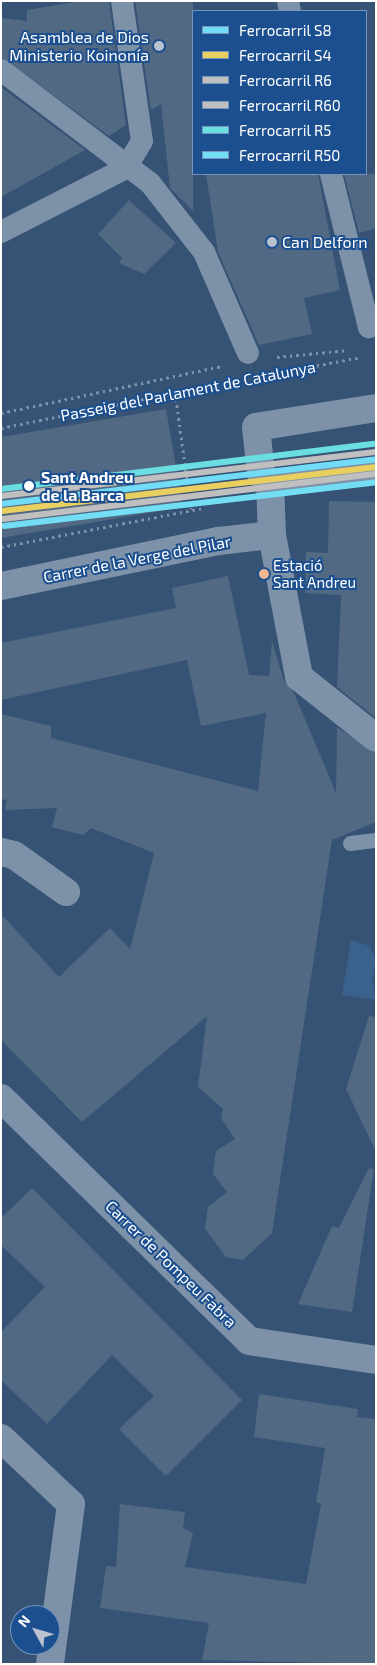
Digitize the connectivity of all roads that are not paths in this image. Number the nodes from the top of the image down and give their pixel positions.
1 (122, 1) edge
2 (1, 70) edge
3 (126, 168) junction
4 (331, 175) edge
5 (1, 232) edge
6 (369, 327) dead end
7 (250, 358) road end
8 (376, 408) edge
9 (376, 471) edge
10 (270, 483) junction
11 (272, 535) junction
12 (1, 586) edge
13 (376, 738) edge
14 (376, 840) edge
15 (350, 844) dead end
16 (1, 852) edge
17 (66, 892) dead end
18 (1, 1098) edge
19 (376, 1360) edge
20 (1, 1438) edge
21 (50, 1664) edge

1 - 3 street
2 - 3 street
3 - 5 street
3 - 7 street
4 - 6 street
8 - 10 street
9 - 10 street
10 - 11 street
11 - 12 street, Carrer de la Verge del Pilar
11 - 13 street
14 - 15 lane
16 - 17 street
18 - 19 street, Carrer de Pompeu Fabra
20 - 21 street

